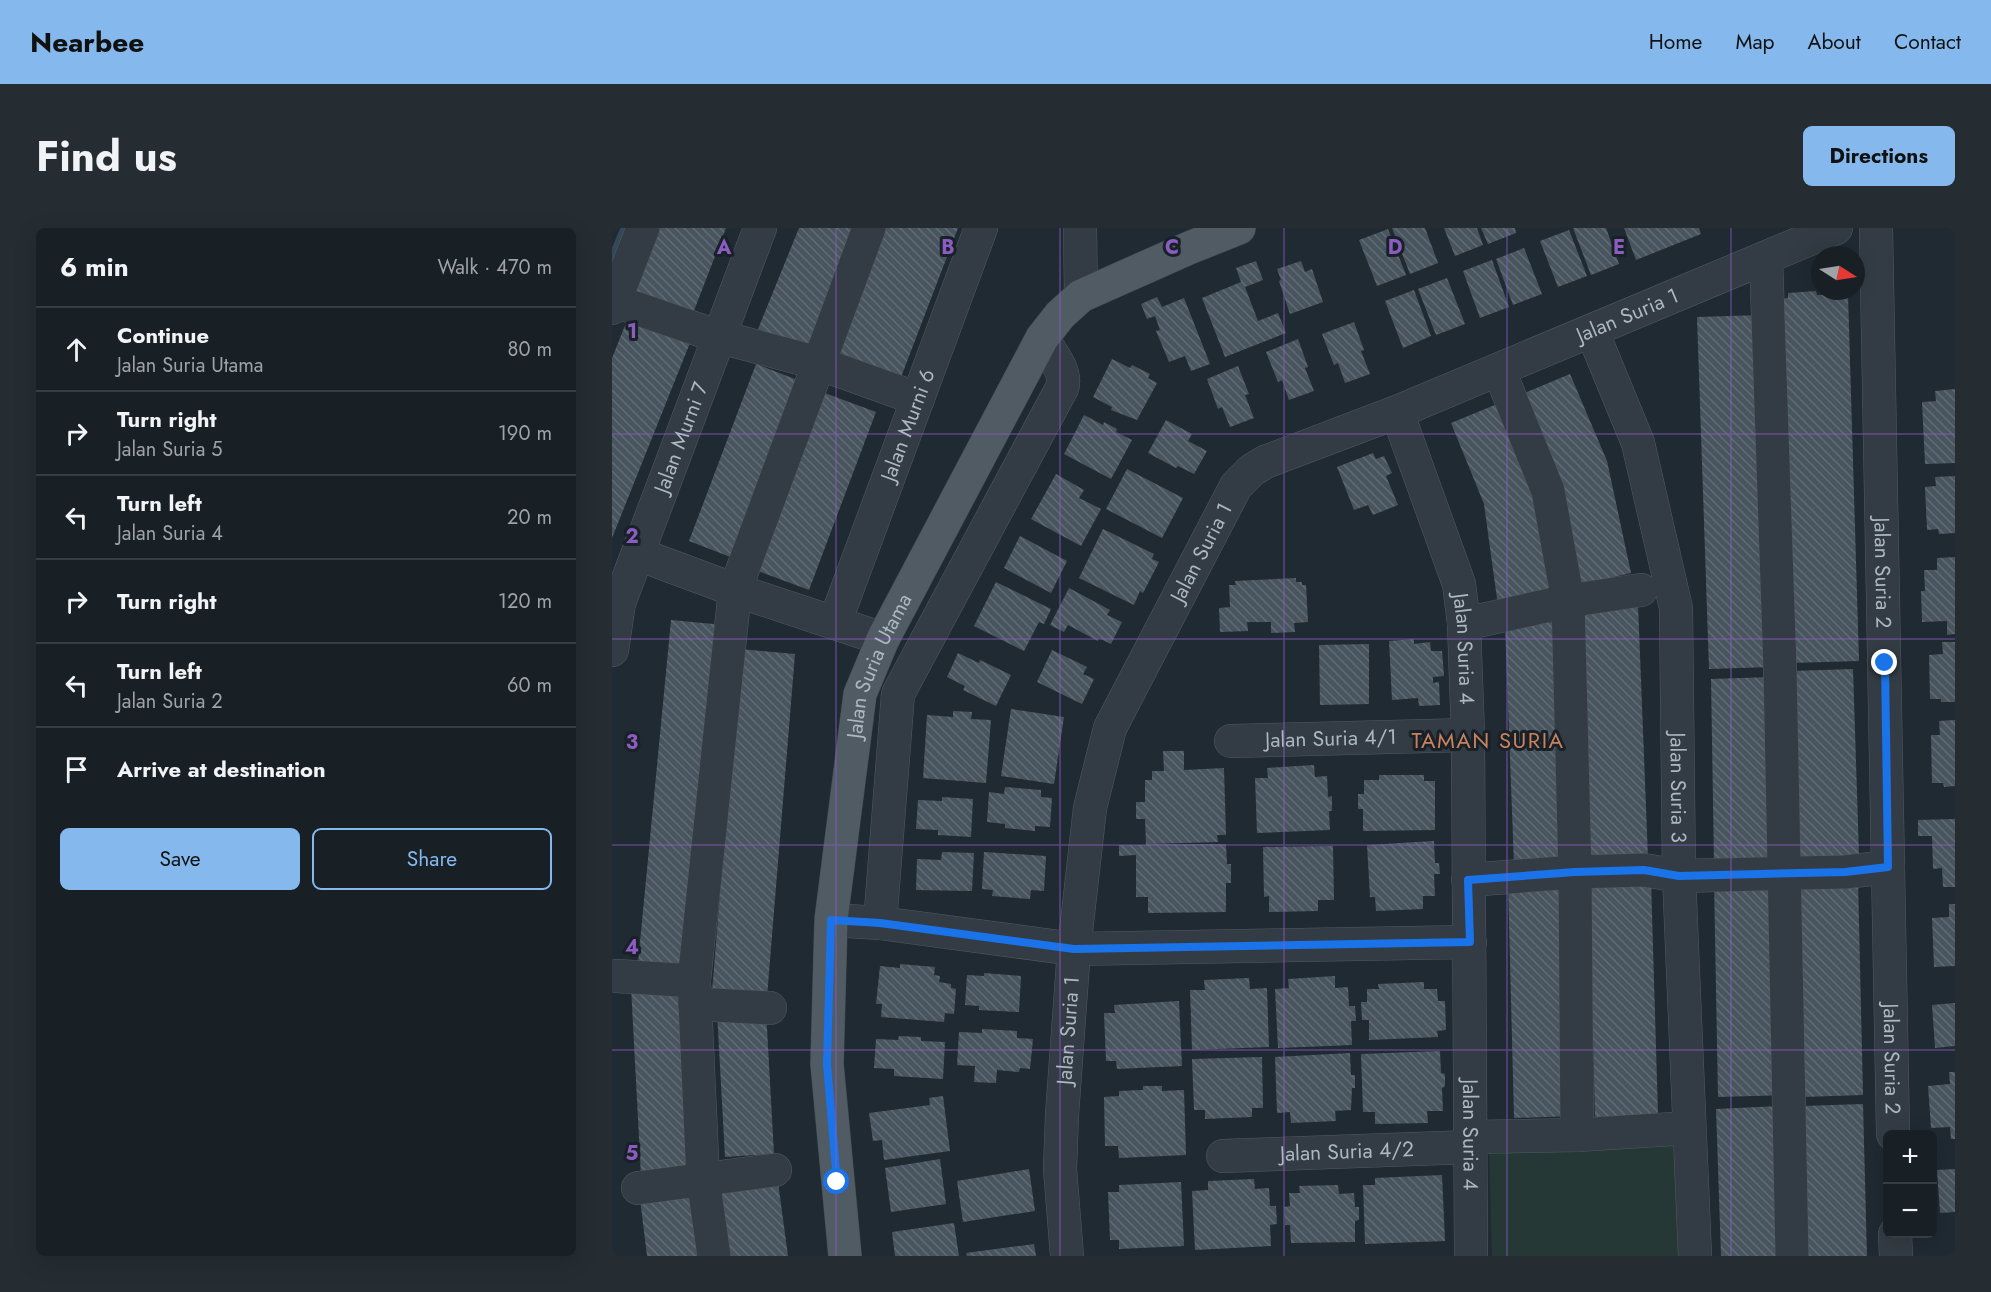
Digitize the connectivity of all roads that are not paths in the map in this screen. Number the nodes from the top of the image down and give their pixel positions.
1 (643, 228) edge
2 (760, 228) edge
3 (869, 228) edge
4 (981, 228) edge
5 (1080, 228) edge
6 (1239, 228) edge
7 (1836, 228) edge
8 (1876, 228) edge
9 (1189, 238) edge
10 (1766, 258) junction
11 (1081, 296) junction
12 (613, 304) edge
13 (1592, 331) junction
14 (720, 337) junction
15 (1042, 338) junction
16 (818, 363) junction
17 (1498, 370) junction
18 (918, 399) junction
19 (1397, 412) junction
20 (638, 554) junction
21 (735, 590) junction
22 (1641, 590) dead end
23 (1568, 602) junction
24 (835, 622) junction
25 (1464, 624) junction
26 (883, 639) junction
27 (612, 650) edge
28 (1468, 735) junction
29 (1231, 741) dead end
30 (1888, 867) junction
31 (1575, 872) junction
32 (1783, 874) junction
33 (1679, 876) junction
34 (1468, 880) junction
35 (831, 920) junction
36 (880, 923) junction
37 (1470, 942) junction
38 (1074, 949) junction
39 (617, 976) dead end
40 (694, 992) junction
41 (770, 1008) dead end
42 (1689, 1128) junction
43 (1893, 1130) edge
44 (1577, 1135) junction
45 (1471, 1142) junction
46 (1223, 1156) dead end
47 (775, 1170) dead end
48 (704, 1179) junction
49 (638, 1188) dead end
50 (1895, 1238) edge
51 (714, 1256) edge
52 (845, 1256) edge
53 (1067, 1256) edge
54 (1471, 1256) edge
55 (1695, 1256) edge
56 (1792, 1256) edge
57 (1896, 1256) edge

1 - 12 street
2 - 14 street, Jalan Murni 7
3 - 16 street
4 - 18 street, Jalan Murni 6
5 - 11 street
6 - 9 main road, Jalan Suria Utama
7 - 10 street, Jalan Suria 1
8 - 30 street, Jalan Suria 2
9 - 11 main road, Jalan Suria Utama
10 - 13 street, Jalan Suria 1
10 - 32 street
11 - 15 main road, Jalan Suria Utama
12 - 14 street
13 - 17 street, Jalan Suria 1
13 - 33 street, Jalan Suria 3
14 - 16 street
14 - 20 street, Jalan Murni 7
15 - 26 main road, Jalan Suria Utama
15 - 36 street
16 - 18 street
16 - 21 street
17 - 19 street, Jalan Suria 1
17 - 23 street
18 - 24 street, Jalan Murni 6
19 - 25 street, Jalan Suria 4
19 - 38 street, Jalan Suria 1
20 - 21 street
20 - 27 street, Jalan Murni 7
21 - 24 street
21 - 40 street
22 - 23 street
23 - 25 street
23 - 31 street
24 - 26 street
25 - 28 street, Jalan Suria 4
26 - 35 main road, Jalan Suria Utama
28 - 29 street, Jalan Suria 4/1
28 - 34 street, Jalan Suria 4
30 - 32 street
30 - 43 street, Jalan Suria 2
31 - 33 street
31 - 34 street
31 - 44 street
32 - 33 street
32 - 56 street
33 - 42 street, Jalan Suria 3
34 - 37 street, Jalan Suria 4
35 - 36 street
35 - 52 main road, Jalan Suria Utama
36 - 38 street
37 - 38 street
37 - 45 street, Jalan Suria 4
38 - 53 street, Jalan Suria 1
39 - 40 street
40 - 41 street
40 - 48 street
42 - 44 street, Jalan Suria 4/2
42 - 55 street, Jalan Suria 3
44 - 45 street, Jalan Suria 4/2
45 - 46 street, Jalan Suria 4/2
45 - 54 street, Jalan Suria 4
47 - 48 street
48 - 49 street
48 - 51 street
50 - 57 street

